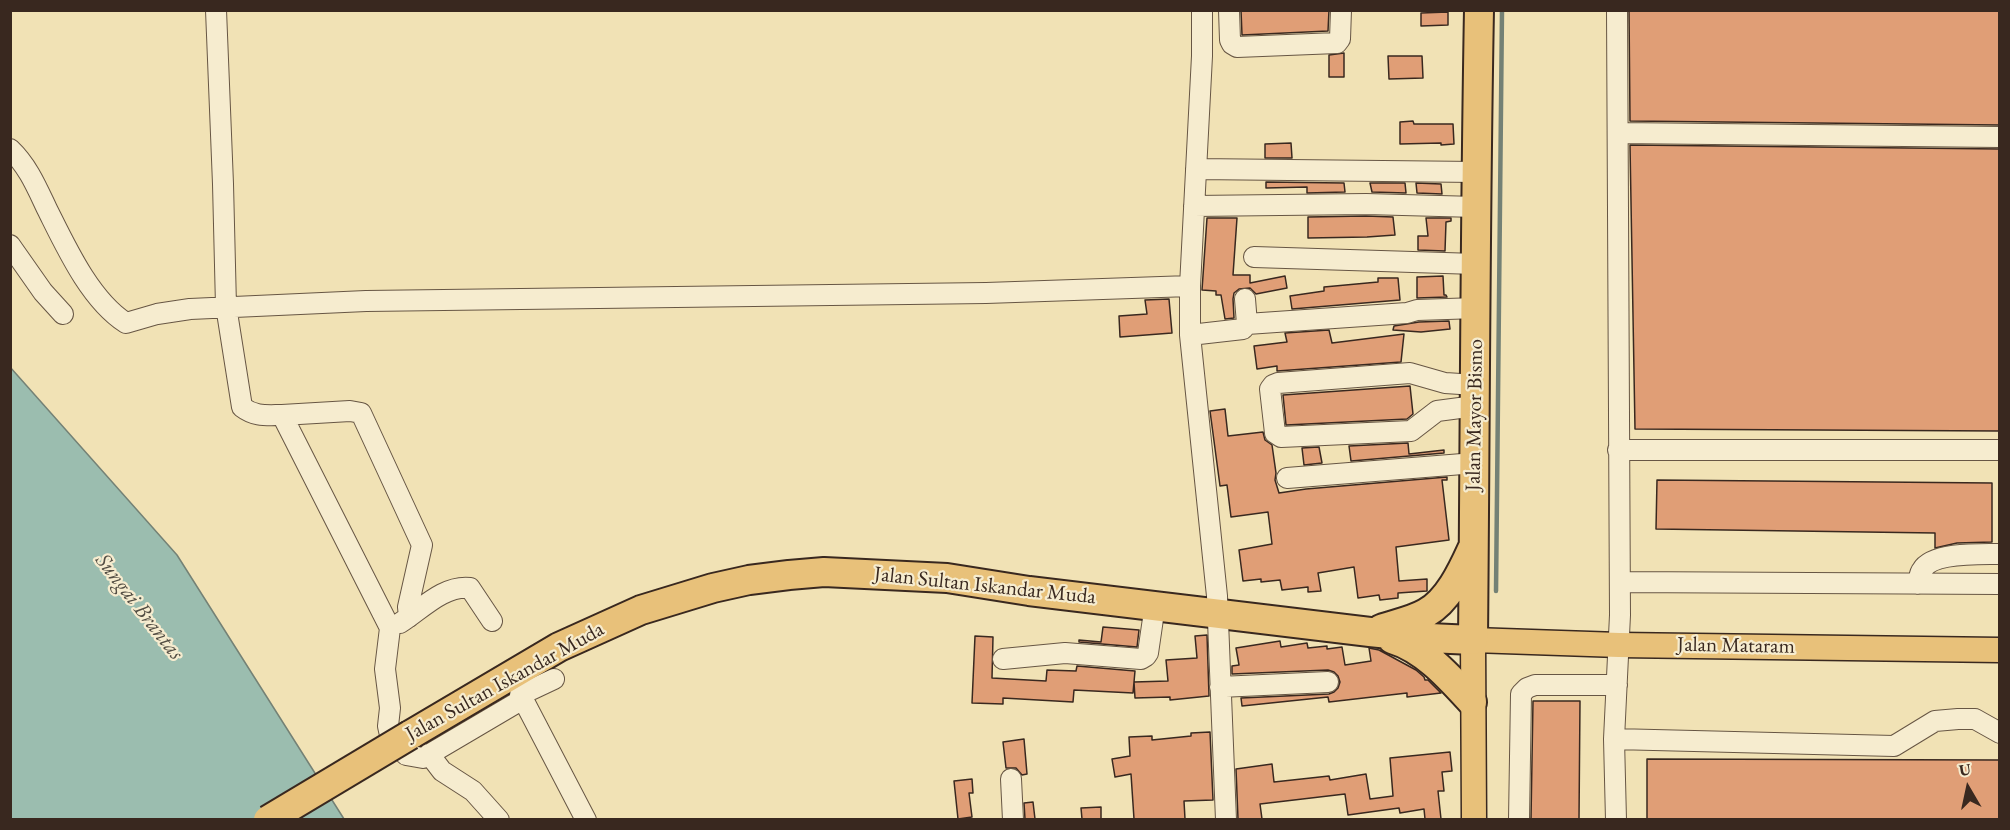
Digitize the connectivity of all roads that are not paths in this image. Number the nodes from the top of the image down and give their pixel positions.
1 (216, 10) edge
2 (1202, 10) edge
3 (1229, 10) edge
4 (1341, 10) edge
5 (1479, 10) edge
6 (1617, 10) edge
7 (1617, 133) junction
8 (2000, 137) edge
9 (10, 149) edge
10 (1196, 169) junction
11 (1476, 172) junction
12 (1194, 206) junction
13 (1476, 207) junction
14 (10, 246) edge
15 (1254, 257) dead end
16 (1476, 264) junction
17 (1190, 286) junction
18 (1245, 299) dead end
19 (226, 306) junction
20 (1477, 308) junction
21 (63, 314) dead end
22 (1247, 324) junction
23 (1190, 335) junction
24 (1428, 378) junction
25 (1475, 395) junction
26 (282, 415) junction
27 (1430, 415) junction
28 (1618, 450) junction
29 (2000, 450) edge
30 (1475, 463) junction
31 (1287, 478) dead end
32 (1474, 543) junction
33 (2000, 554) edge
34 (1620, 582) junction
35 (1918, 584) junction
36 (2000, 584) edge
37 (1155, 605) junction
38 (1217, 612) junction
39 (409, 617) junction
40 (492, 621) dead end
41 (390, 628) junction
42 (1370, 632) junction
43 (1473, 640) junction
44 (1619, 645) junction
45 (2000, 650) edge
46 (1003, 658) dead end
47 (554, 679) dead end
48 (1328, 682) dead end
49 (1617, 685) junction
50 (1220, 687) junction
51 (521, 701) junction
52 (1472, 702) junction
53 (2000, 733) edge
54 (1614, 739) junction
55 (418, 748) junction
56 (1011, 779) dead end
57 (268, 819) edge
58 (499, 819) edge
59 (586, 819) edge
60 (1013, 819) edge
61 (1226, 819) edge
62 (1474, 819) edge
63 (1519, 819) edge
64 (1616, 819) edge

1 - 19 street
2 - 10 street
3 - 4 street
5 - 11 highway, Jalan Mayor Bismo
6 - 7 street
7 - 8 street
7 - 28 street
9 - 19 street
10 - 11 street
10 - 12 street
11 - 13 highway, Jalan Mayor Bismo
12 - 13 street
12 - 17 street
13 - 16 highway, Jalan Mayor Bismo
14 - 21 street
15 - 16 street
16 - 20 highway, Jalan Mayor Bismo
17 - 19 street
17 - 23 street
18 - 22 street
19 - 26 street
20 - 22 street
20 - 25 highway, Jalan Mayor Bismo
22 - 23 street
23 - 38 street
24 - 25 street
24 - 27 street
24 - 27 street
25 - 27 street
25 - 30 highway, Jalan Mayor Bismo
26 - 39 street
26 - 41 street
28 - 29 street
28 - 34 street
30 - 31 street
30 - 32 highway, Jalan Mayor Bismo
32 - 42 highway
32 - 43 highway, Jalan Mayor Bismo
33 - 35 street
34 - 35 street
34 - 44 street
35 - 36 street
37 - 38 highway, Jalan Sultan Iskandar Muda
37 - 46 street
37 - 55 highway, Jalan Sultan Iskandar Muda
38 - 42 highway, Jalan Sultan Iskandar Muda
38 - 50 street
39 - 40 street
39 - 41 street
41 - 55 street
42 - 43 highway, Jalan Sultan Iskandar Muda
42 - 52 highway
43 - 44 main road, Jalan Mataram
43 - 52 main road, Jalan Mayor Bismo
44 - 45 main road, Jalan Mataram
44 - 49 street
47 - 51 street
48 - 50 street
49 - 54 street
49 - 63 street
50 - 61 street
51 - 55 street
51 - 59 street
52 - 62 main road, Jalan Mayor Bismo
53 - 54 street
54 - 64 street
55 - 57 highway, Jalan Sultan Iskandar Muda, bridge
55 - 58 street
56 - 60 street

